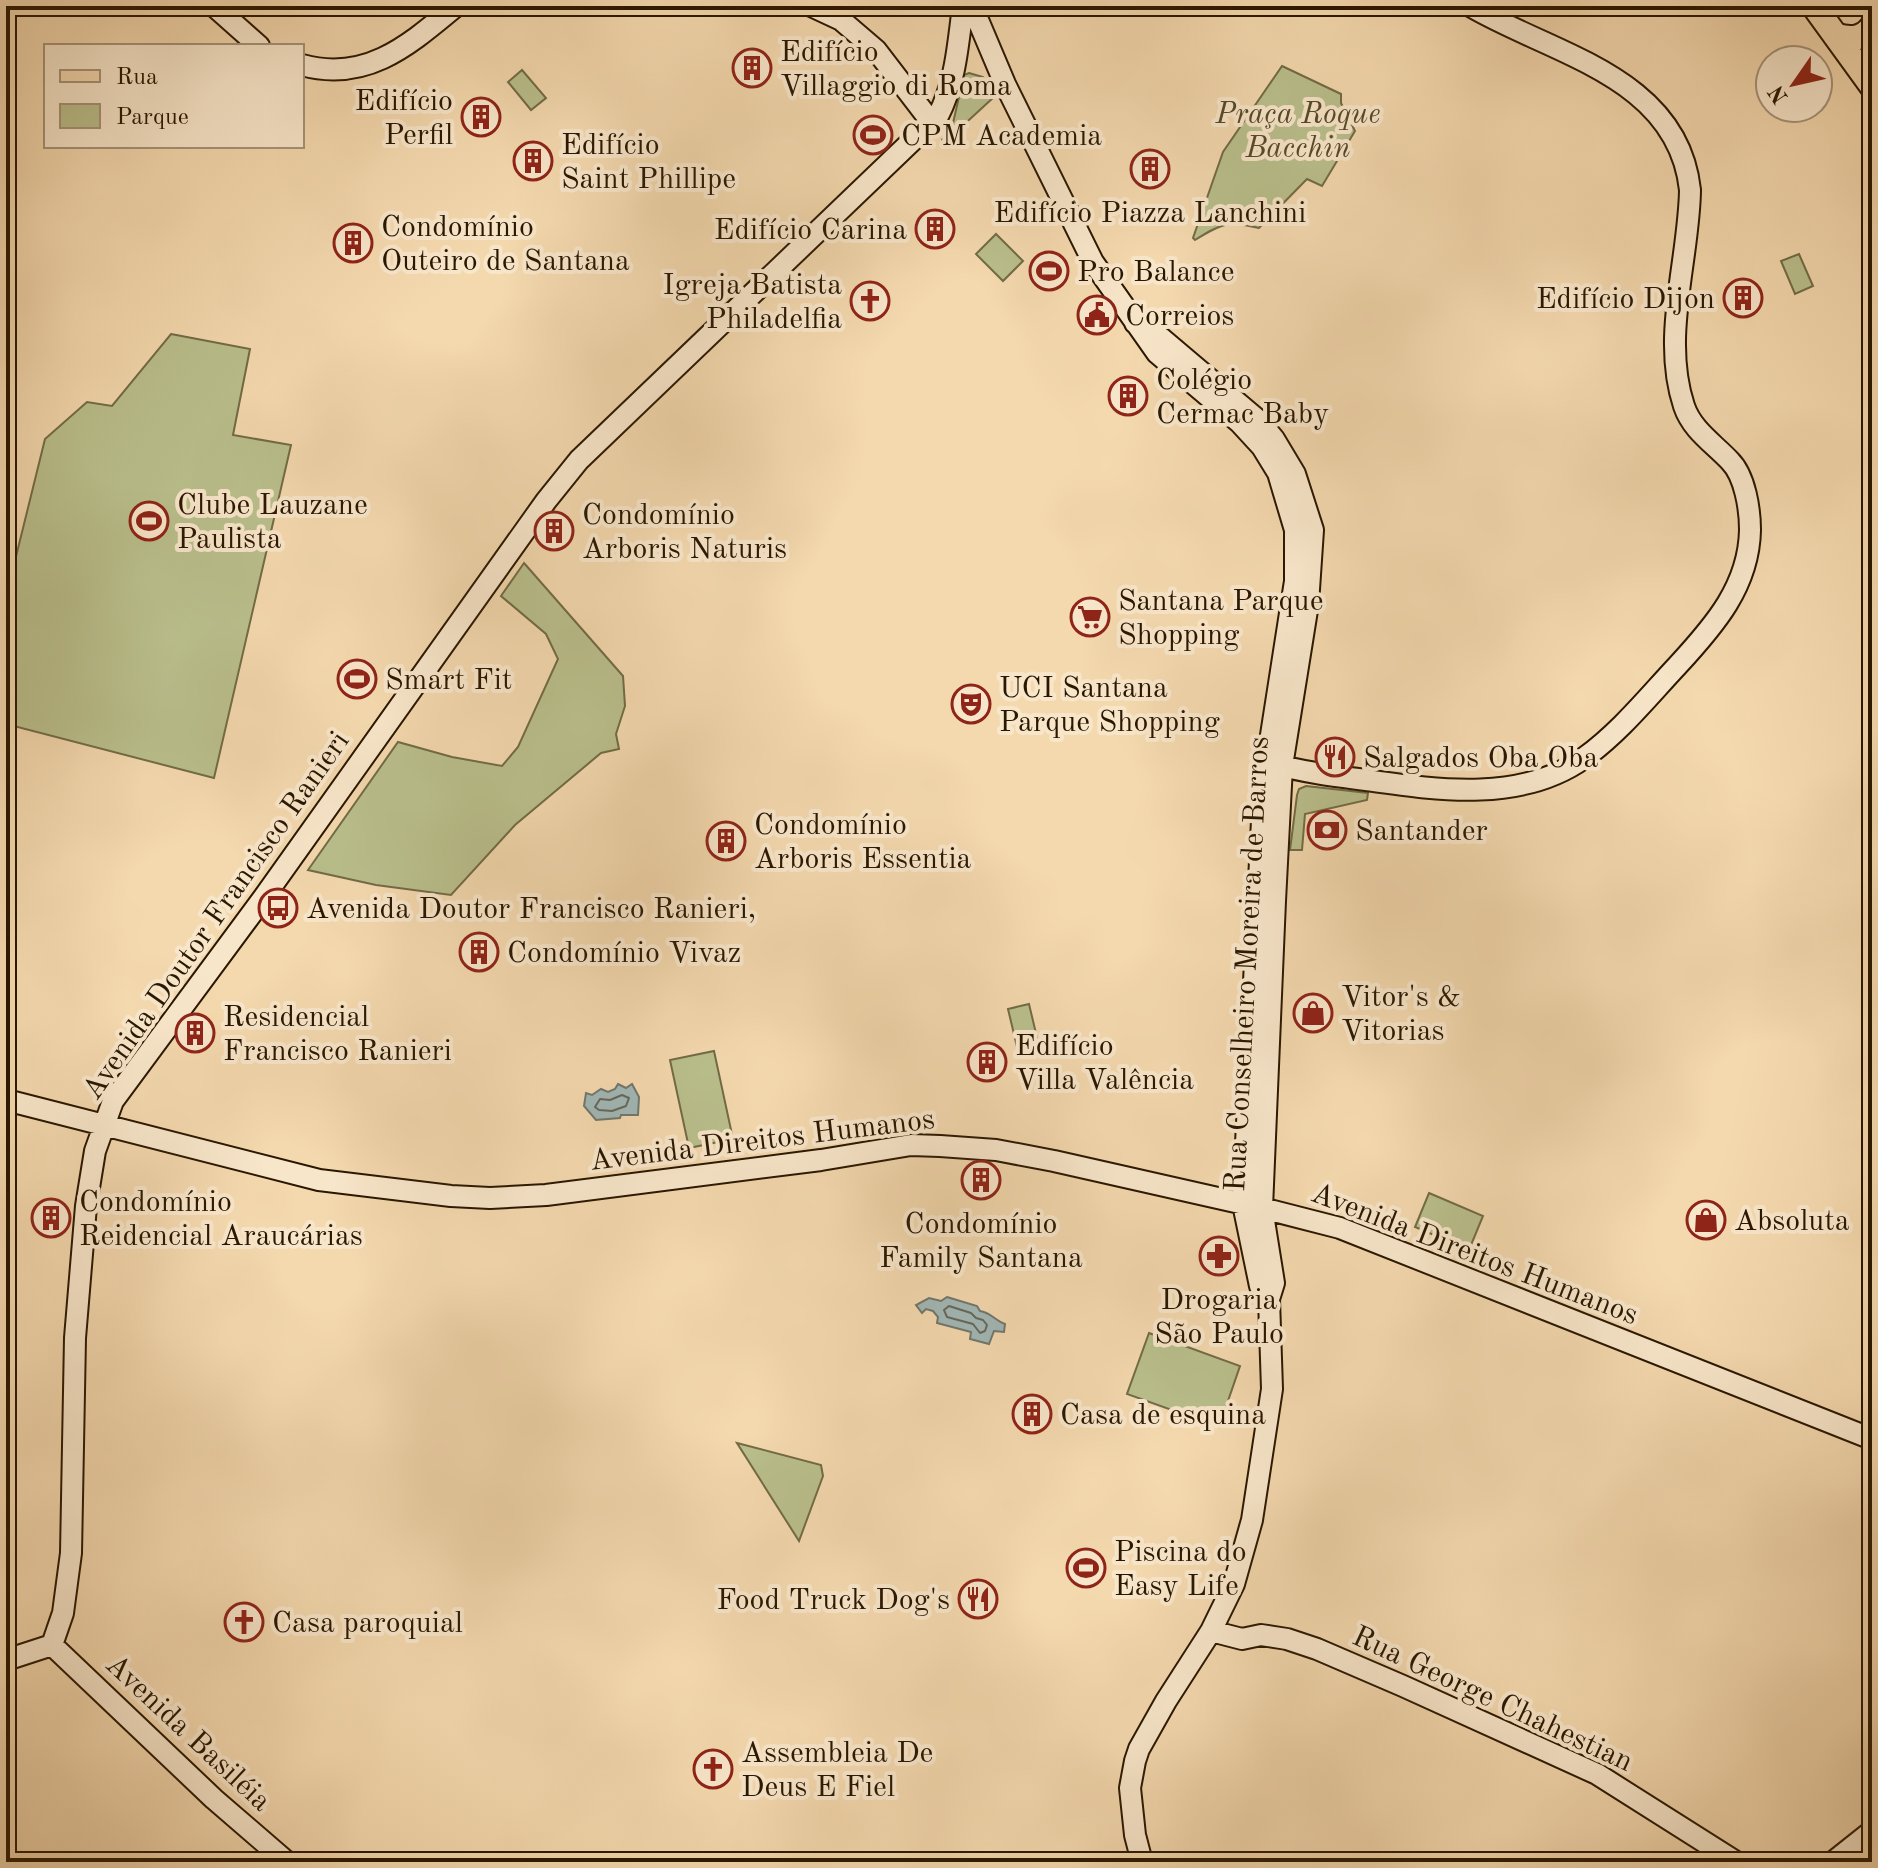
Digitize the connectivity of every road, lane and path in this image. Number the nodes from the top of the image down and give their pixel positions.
1 (214, 6) edge
2 (456, 6) edge
3 (811, 6) edge
4 (963, 6) edge
5 (972, 6) edge
6 (1470, 6) edge
7 (1814, 6) edge
8 (1872, 27) edge
9 (1835, 35) junction
10 (257, 44) edge
11 (992, 54) junction
12 (957, 57) junction
13 (304, 65) edge
14 (1871, 81) edge
15 (932, 123) junction
16 (1274, 764) junction
17 (6, 1100) edge
18 (102, 1125) junction
19 (1253, 1206) junction
20 (1872, 1439) edge
21 (1211, 1631) junction
22 (52, 1645) junction
23 (6, 1660) edge
24 (1872, 1831) edge
25 (1135, 1835) junction
26 (287, 1862) edge
27 (1135, 1862) edge
28 (1142, 1862) edge
29 (1736, 1862) edge
30 (1833, 1862) edge

1 - 10 main road
2 - 13 main road
3 - 15 main road
4 - 12 main road, Avenida Doutor Francisco Ranieri
5 - 11 main road, Rua Conselheiro Moreira de Barros
6 - 16 main road
7 - 9 main road
8 - 9 main road
9 - 14 main road
11 - 12 main road
11 - 16 main road, Rua Conselheiro Moreira de Barros
12 - 15 main road, Avenida Doutor Francisco Ranieri
15 - 18 main road, Avenida Doutor Francisco Ranieri
16 - 19 main road, Rua Conselheiro Moreira de Barros
17 - 18 main road, Avenida Direitos Humanos
18 - 19 main road, Avenida Direitos Humanos
18 - 22 main road, Avenida Doutor Francisco Ranieri
19 - 20 main road, Avenida Direitos Humanos
19 - 21 main road, Rua Conselheiro Moreira de Barros
21 - 25 main road, Rua Conselheiro Moreira de Barros
21 - 29 main road, Rua George Chahestian
22 - 23 main road
22 - 26 main road, Avenida Basiléia
24 - 30 main road
25 - 27 main road, Rua Conselheiro Moreira de Barros
25 - 28 main road, Rua Conselheiro Moreira de Barros

